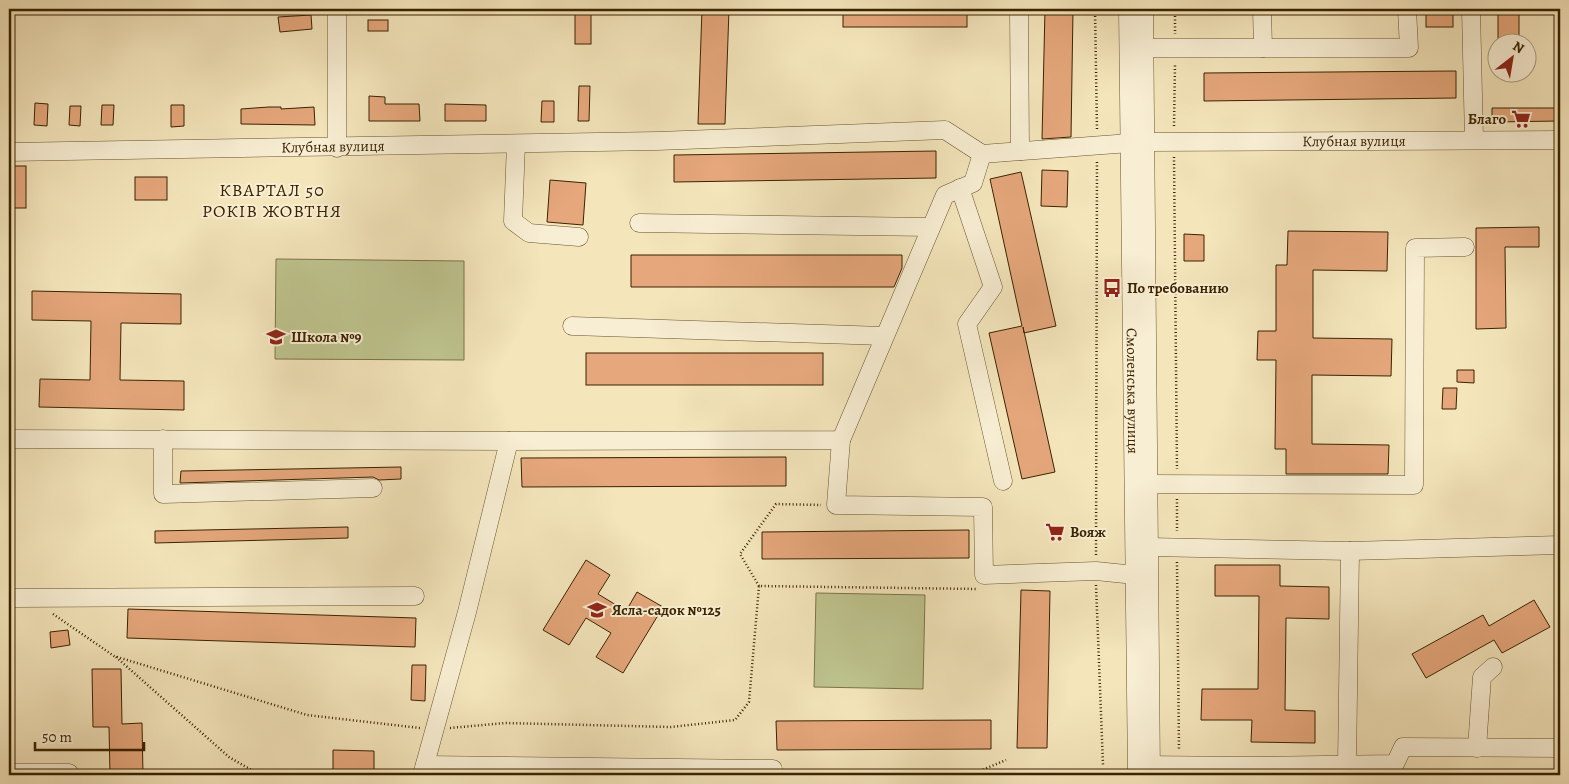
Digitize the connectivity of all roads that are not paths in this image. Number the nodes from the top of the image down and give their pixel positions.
1 (337, 9) edge
2 (1019, 9) edge
3 (1128, 9) edge
4 (1144, 9) edge
5 (1262, 9) edge
6 (1408, 9) edge
7 (1471, 9) edge
8 (1137, 48) junction
9 (1263, 48) junction
10 (1474, 140) junction
11 (1560, 140) edge
12 (1138, 142) junction
13 (516, 144) junction
14 (337, 148) junction
15 (1020, 151) junction
16 (9, 152) edge
17 (982, 154) junction
18 (960, 188) junction
19 (639, 223) dead end
20 (931, 227) junction
21 (579, 237) dead end
22 (1465, 247) dead end
23 (572, 326) dead end
24 (884, 336) junction
25 (9, 439) edge
26 (163, 439) junction
27 (841, 440) junction
28 (509, 441) junction
29 (1003, 481) dead end
30 (1149, 484) junction
31 (373, 488) dead end
32 (1560, 545) edge
33 (1150, 546) junction
34 (1350, 551) junction
35 (1135, 575) junction
36 (415, 596) dead end
37 (14, 598) dead end
38 (1493, 667) dead end
39 (1477, 748) junction
40 (1560, 748) edge
41 (1347, 765) junction
42 (773, 769) dead end
43 (423, 770) edge
44 (1144, 770) edge
45 (1396, 770) edge
46 (1248, 771) edge
47 (9, 773) edge
48 (69, 773) dead end

1 - 14 street
2 - 15 street
3 - 8 street, Смоленська вулиця
4 - 8 street, Смоленська вулиця
5 - 9 street
6 - 9 street
7 - 10 street
8 - 9 street
8 - 12 street, Смоленська вулиця
10 - 11 street, Клубная вулиця
10 - 12 street, Клубная вулиця
12 - 15 street, Клубная вулиця
12 - 30 street, Смоленська вулиця
12 - 35 street, Смоленська вулиця
13 - 14 street, Клубная вулиця
13 - 17 street, Клубная вулиця
13 - 21 street
14 - 16 street, Клубная вулиця
15 - 17 street, Клубная вулиця
17 - 18 street
18 - 20 street
18 - 29 street
19 - 20 street
20 - 24 street
22 - 30 street
23 - 24 street
24 - 27 street
25 - 26 street
26 - 28 street
26 - 31 street
27 - 28 street
27 - 35 street
28 - 43 street
30 - 33 street, Смоленська вулиця
32 - 34 street
33 - 34 street
33 - 44 street, Смоленська вулиця
34 - 41 street
35 - 44 street, Смоленська вулиця
36 - 37 street
38 - 39 street
39 - 40 street
39 - 45 street
41 - 45 street
41 - 46 street
42 - 43 street
44 - 46 street
47 - 48 street

